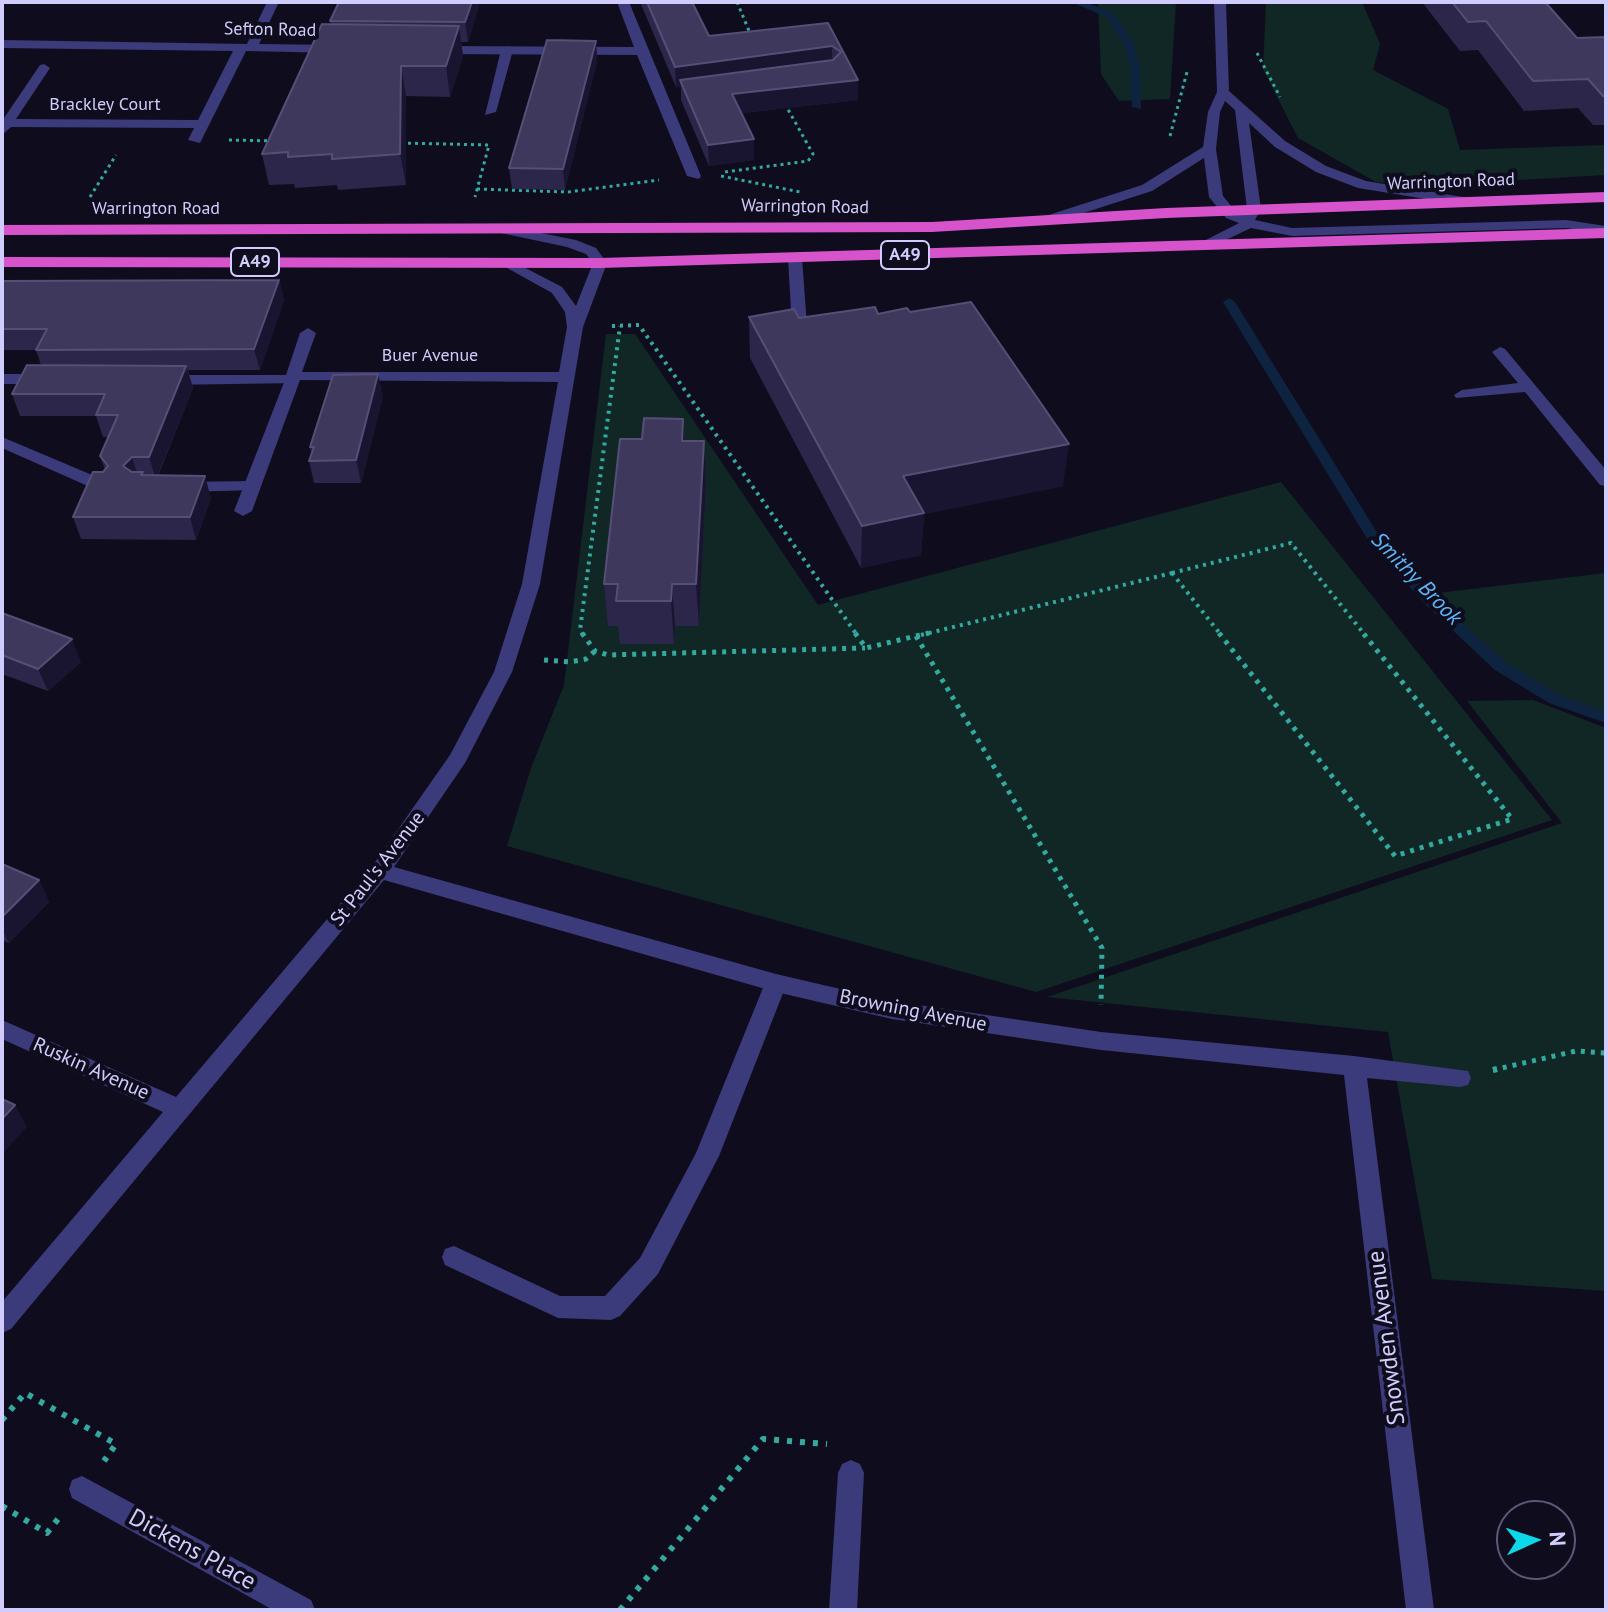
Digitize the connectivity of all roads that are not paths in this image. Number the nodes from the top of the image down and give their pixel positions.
1 (273, 2) edge
2 (623, 2) edge
3 (1220, 2) edge
4 (2, 44) edge
5 (246, 48) junction
6 (356, 49) edge
7 (417, 50) edge
8 (507, 50) junction
9 (642, 51) junction
10 (44, 68) dead end
11 (1223, 92) junction
12 (679, 94) edge
13 (663, 96) junction
14 (1241, 111) junction
15 (490, 112) dead end
16 (203, 124) junction
17 (5, 127) edge
18 (195, 140) road end
19 (1209, 149) junction
20 (694, 176) road end
21 (1606, 197) edge
22 (1470, 202) junction
23 (1225, 210) junction
24 (1251, 216) junction
25 (1041, 222) junction
26 (494, 228) junction
27 (2, 230) edge
28 (1606, 232) edge
29 (1209, 244) junction
30 (795, 258) junction
31 (600, 263) junction
32 (2, 264) edge
33 (507, 264) junction
34 (575, 327) junction
35 (308, 333) dead end
36 (830, 341) edge
37 (1500, 352) dead end
38 (567, 377) junction
39 (293, 378) junction
40 (2, 379) edge
41 (63, 379) edge
42 (155, 380) edge
43 (1527, 387) junction
44 (1462, 395) dead end
45 (2, 442) edge
46 (1606, 481) edge
47 (253, 486) junction
48 (105, 487) edge
49 (157, 487) edge
50 (243, 511) dead end
51 (380, 871) junction
52 (776, 983) junction
53 (2, 1029) edge
54 (1354, 1065) junction
55 (1460, 1078) road end
56 (179, 1109) junction
57 (454, 1257) dead end
58 (2, 1321) edge
59 (851, 1473) road end
60 (82, 1489) dead end
61 (301, 1610) edge
62 (843, 1610) edge
63 (1420, 1610) edge

1 - 5 street
2 - 9 street
3 - 11 street
4 - 5 street, Sefton Road
5 - 6 street, Sefton Road
5 - 16 street
7 - 8 street
8 - 9 street
8 - 15 street
9 - 13 street
10 - 17 street, Brackley Court
11 - 14 street
11 - 19 street
12 - 13 street
13 - 20 street
14 - 22 street
14 - 24 street
16 - 17 street, Brackley Court
16 - 18 street
19 - 23 street
19 - 25 street
21 - 22 highway, Warrington Road / A49
22 - 24 highway, Warrington Road / A49
23 - 24 highway, Warrington Road / A49
23 - 25 highway, Warrington Road / A49
24 - 28 street
24 - 29 street
25 - 26 highway, Warrington Road / A49
26 - 27 highway, Warrington Road / A49
26 - 31 street
28 - 29 highway, A49
29 - 30 highway, A49
30 - 31 highway, A49
30 - 36 street
31 - 33 highway, A49
31 - 34 street, St Paul's Avenue
32 - 33 highway, A49
33 - 34 street
34 - 38 street, St Paul's Avenue
35 - 39 street
37 - 43 street
38 - 39 street, Buer Avenue
38 - 51 street, St Paul's Avenue
39 - 42 street, Buer Avenue
39 - 47 street
40 - 41 street
43 - 44 street
43 - 46 street
45 - 48 street
47 - 49 street
47 - 50 street
51 - 52 street, Browning Avenue
51 - 56 street, St Paul's Avenue
52 - 54 street, Browning Avenue
52 - 57 street
53 - 56 street, Ruskin Avenue
54 - 55 street, Browning Avenue
54 - 63 street, Snowden Avenue
56 - 58 street, St Paul's Avenue
59 - 62 street
60 - 61 street, Dickens Place

